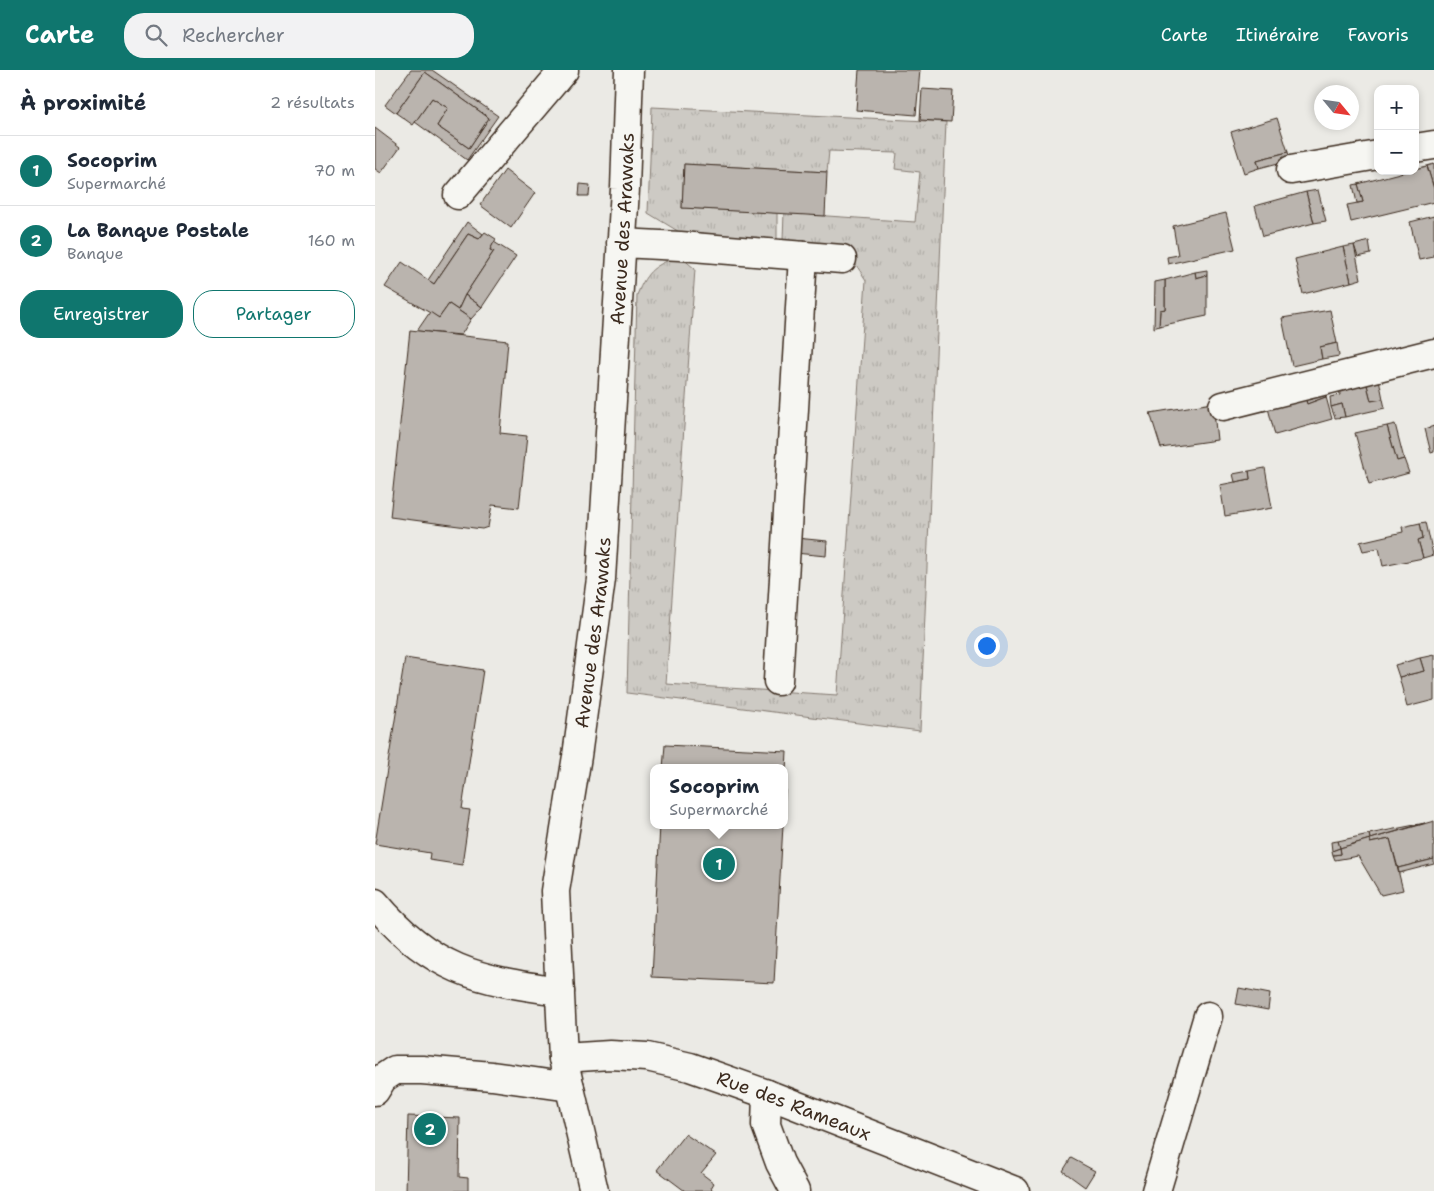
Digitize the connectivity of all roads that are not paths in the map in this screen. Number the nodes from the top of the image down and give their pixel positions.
1 (564, 70) edge
2 (629, 70) edge
3 (1434, 145) edge
4 (1419, 147) edge
5 (1374, 156) edge
6 (1291, 170) dead end
7 (458, 195) dead end
8 (621, 243) junction
9 (803, 256) junction
10 (842, 259) dead end
11 (1434, 353) edge
12 (1223, 406) dead end
13 (778, 681) dead end
14 (375, 903) edge
15 (560, 991) junction
16 (1208, 1016) dead end
17 (563, 1058) junction
18 (570, 1087) junction
19 (375, 1091) edge
20 (767, 1094) junction
21 (595, 1191) edge
22 (795, 1191) edge
23 (1015, 1191) edge
24 (1156, 1191) edge

1 - 7 street
2 - 8 street, Avenue des Arawaks
3 - 4 street
5 - 6 street
8 - 9 street
8 - 15 street, Avenue des Arawaks
9 - 10 street
9 - 13 street
11 - 12 street
14 - 15 street
15 - 17 street, Avenue des Arawaks
16 - 24 street
17 - 18 street, Avenue des Arawaks
17 - 20 street, Rue des Rameaux
18 - 19 street
18 - 21 street, Avenue des Arawaks
20 - 22 street
20 - 23 street, Rue des Rameaux

